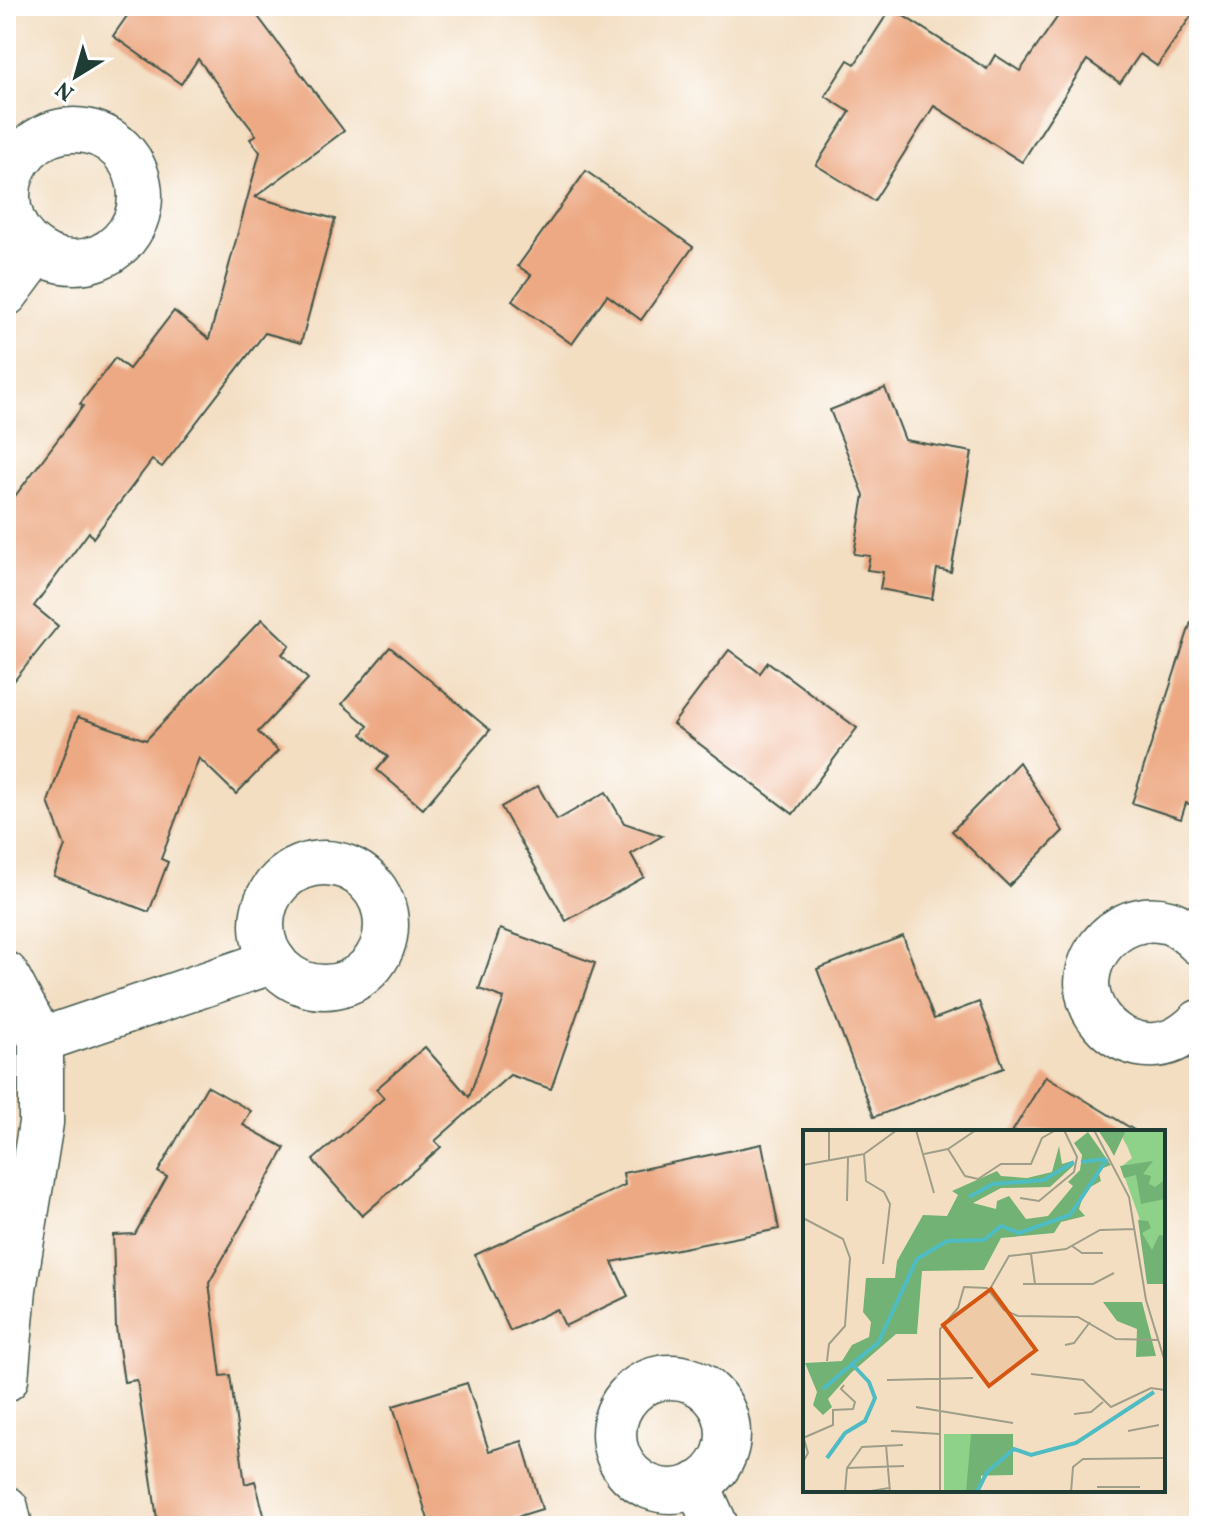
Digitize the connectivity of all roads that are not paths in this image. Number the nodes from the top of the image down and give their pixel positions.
1 (38, 251) dead end
2 (6, 294) edge
3 (1199, 943) edge
4 (274, 961) dead end
5 (6, 974) edge
6 (1199, 1022) edge
7 (41, 1040) junction
8 (6, 1379) edge
9 (697, 1484) dead end
10 (6, 1508) edge
11 (10, 1526) edge
12 (716, 1526) edge

1 - 2 street
3 - 6 street
4 - 7 street
5 - 7 street
7 - 8 street
9 - 12 street
10 - 11 street

